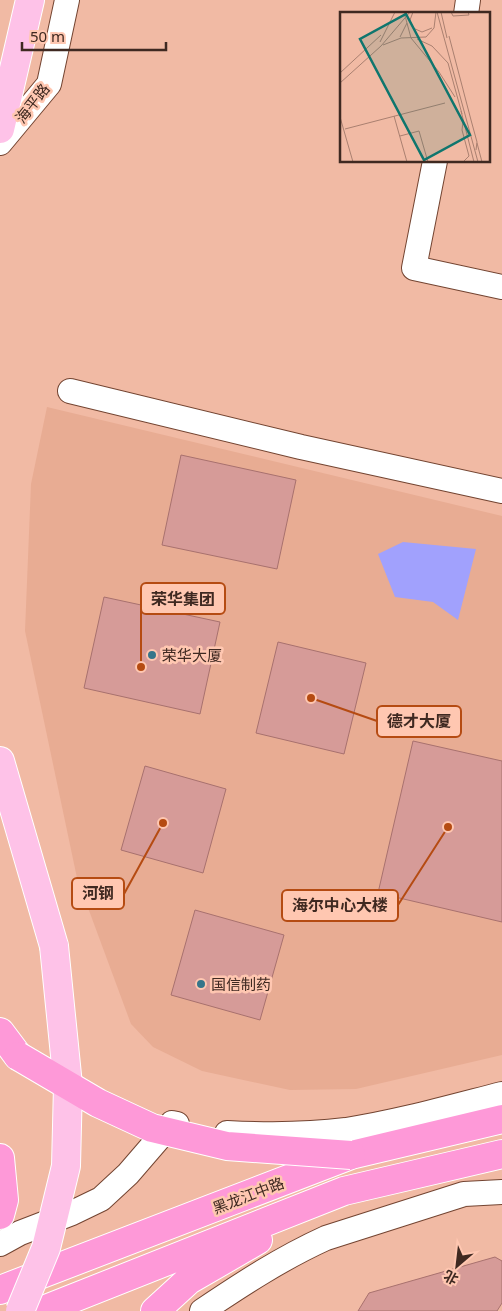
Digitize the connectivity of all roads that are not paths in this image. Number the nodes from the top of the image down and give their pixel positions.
1 (30, 0) edge
2 (68, 0) edge
3 (0, 129) edge
4 (0, 143) edge
5 (435, 162) edge
6 (502, 287) edge
7 (70, 391) dead end
8 (502, 491) edge
9 (0, 761) edge
10 (0, 1032) edge
11 (9, 1053) edge
12 (502, 1094) edge
13 (502, 1119) edge
14 (502, 1154) edge
15 (351, 1155) junction
16 (0, 1158) edge
17 (344, 1191) junction
18 (502, 1192) edge
19 (0, 1215) edge
20 (0, 1244) edge
21 (0, 1290) edge
22 (20, 1311) edge
23 (41, 1311) edge
24 (155, 1311) edge
25 (202, 1311) edge

1 - 3 main road
2 - 4 street, 海平路
5 - 6 street
7 - 8 street
9 - 22 main road, bridge
10 - 11 highway
11 - 15 highway, bridge
12 - 20 street
13 - 15 highway, 黑龙江中路
14 - 17 highway, 黑龙江中路
15 - 21 highway, 黑龙江中路, bridge
16 - 19 highway
17 - 23 highway, 黑龙江中路
17 - 24 highway
18 - 25 street

